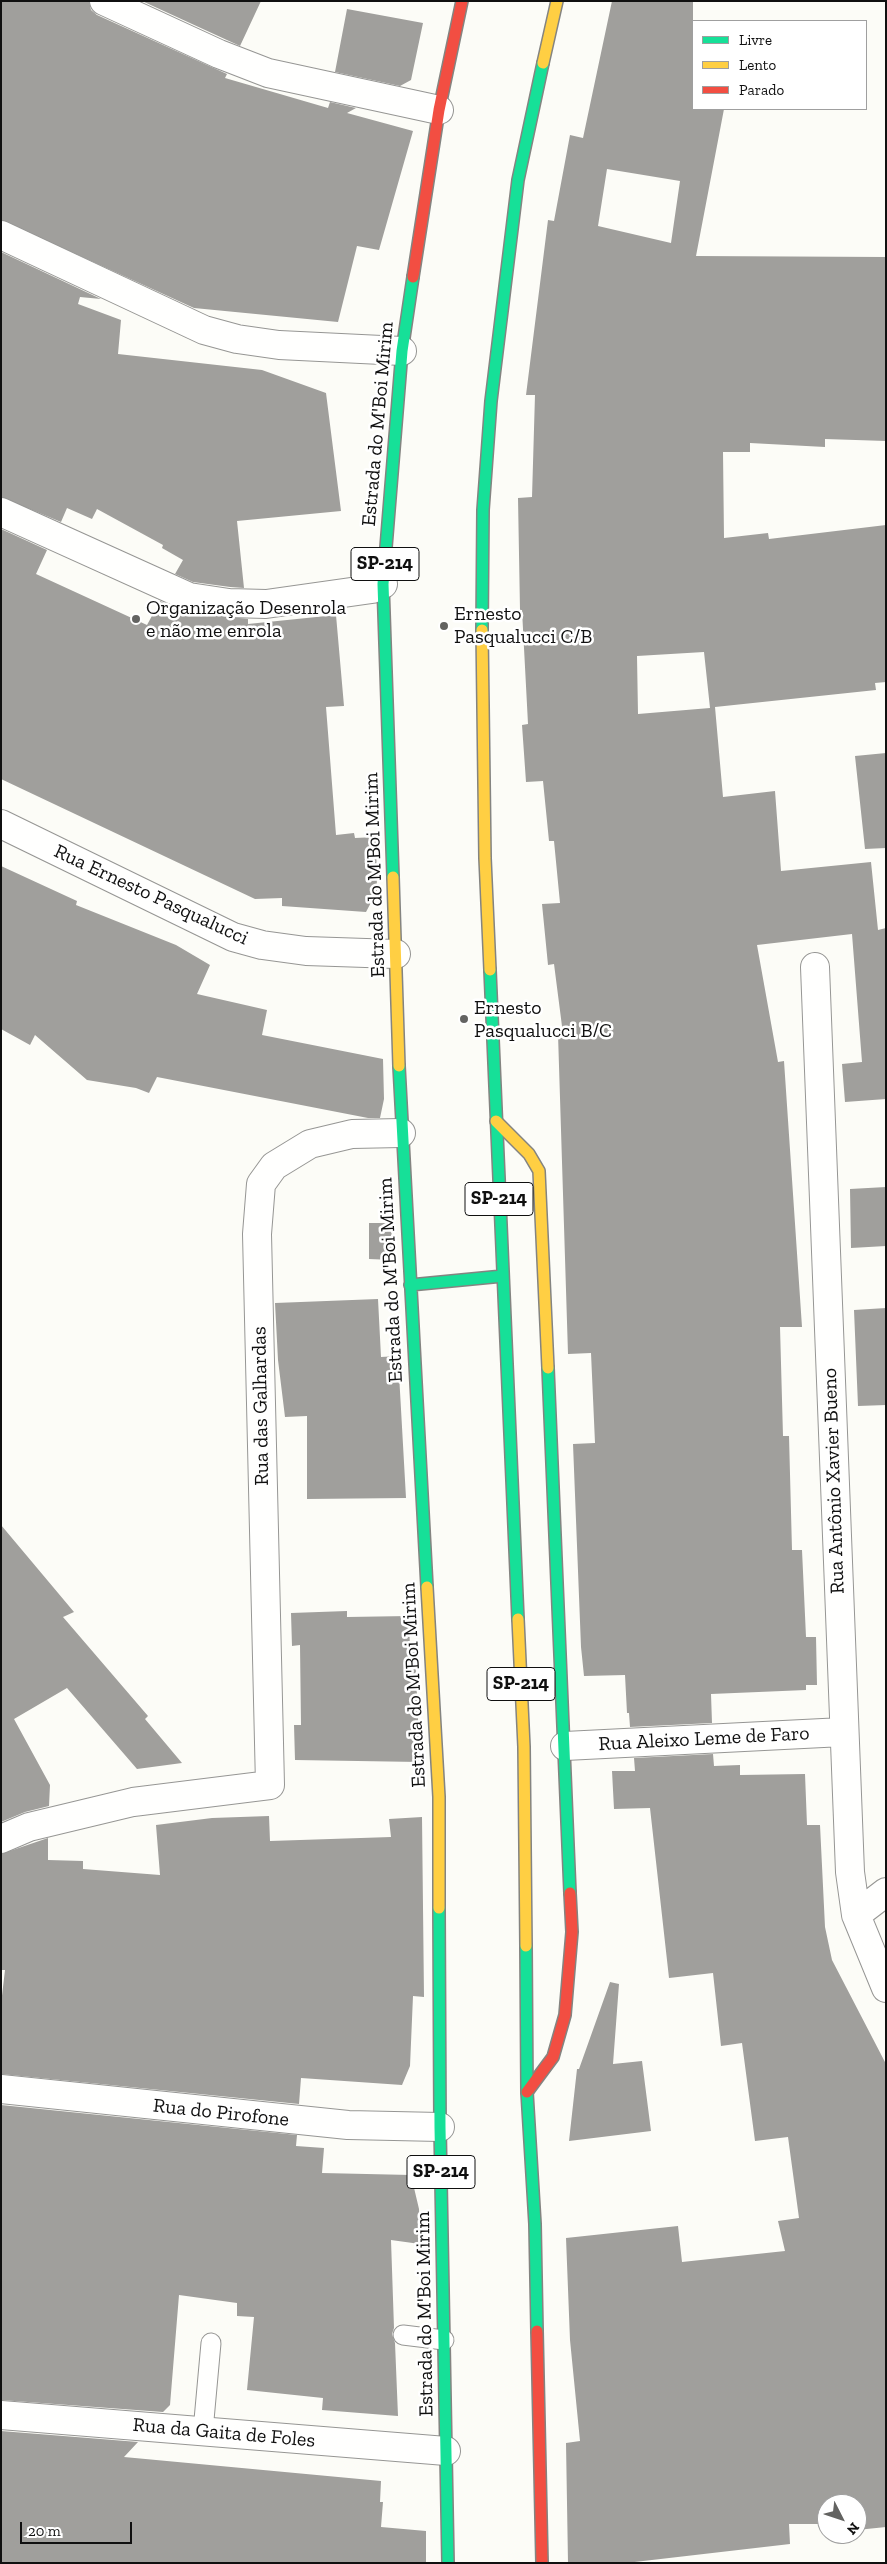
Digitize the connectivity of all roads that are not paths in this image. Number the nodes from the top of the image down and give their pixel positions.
1 (104, 1) edge
2 (462, 1) edge
3 (557, 1) edge
4 (439, 110) junction
5 (1, 235) edge
6 (402, 350) junction
7 (1, 512) edge
8 (383, 584) junction
9 (1, 824) edge
10 (396, 954) junction
11 (815, 967) dead end
12 (496, 1121) junction
13 (401, 1133) junction
14 (503, 1276) junction
15 (410, 1286) junction
16 (843, 1732) junction
17 (565, 1746) junction
18 (1, 1839) edge
19 (886, 1892) edge
20 (856, 1916) junction
21 (886, 1988) edge
22 (1, 2089) edge
23 (527, 2092) junction
24 (440, 2127) junction
25 (403, 2335) dead end
26 (444, 2340) junction
27 (211, 2343) dead end
28 (1, 2415) edge
29 (203, 2431) junction
30 (446, 2451) junction
31 (448, 2563) edge
32 (542, 2563) edge

1 - 4 street
2 - 4 main road, Estrada do M'Boi Mirim / SP-214
3 - 12 main road, SP-214
4 - 6 main road, Estrada do M'Boi Mirim / SP-214
5 - 6 street
6 - 8 main road, Estrada do M'Boi Mirim / SP-214
7 - 8 street
8 - 10 main road, Estrada do M'Boi Mirim / SP-214
9 - 10 street, Rua Ernesto Pasqualucci
10 - 13 main road, Estrada do M'Boi Mirim / SP-214
11 - 16 street, Rua Antônio Xavier Bueno
12 - 14 main road, SP-214
12 - 17 main road
13 - 15 main road, Estrada do M'Boi Mirim / SP-214
13 - 18 street, Rua das Galhardas
14 - 15 main road
14 - 23 main road, SP-214
15 - 24 main road, Estrada do M'Boi Mirim / SP-214
16 - 17 street, Rua Aleixo Leme de Faro
16 - 20 street, Rua Antônio Xavier Bueno
17 - 23 main road
19 - 20 street
20 - 21 street, Rua Antônio Xavier Bueno
22 - 24 street, Rua do Pirofone
23 - 32 main road, SP-214
24 - 26 main road, Estrada do M'Boi Mirim / SP-214
25 - 26 lane
26 - 30 main road, Estrada do M'Boi Mirim / SP-214
27 - 29 lane
28 - 29 street, Rua da Gaita de Foles
29 - 30 street, Rua da Gaita de Foles
30 - 31 main road, Estrada do M'Boi Mirim / SP-214

